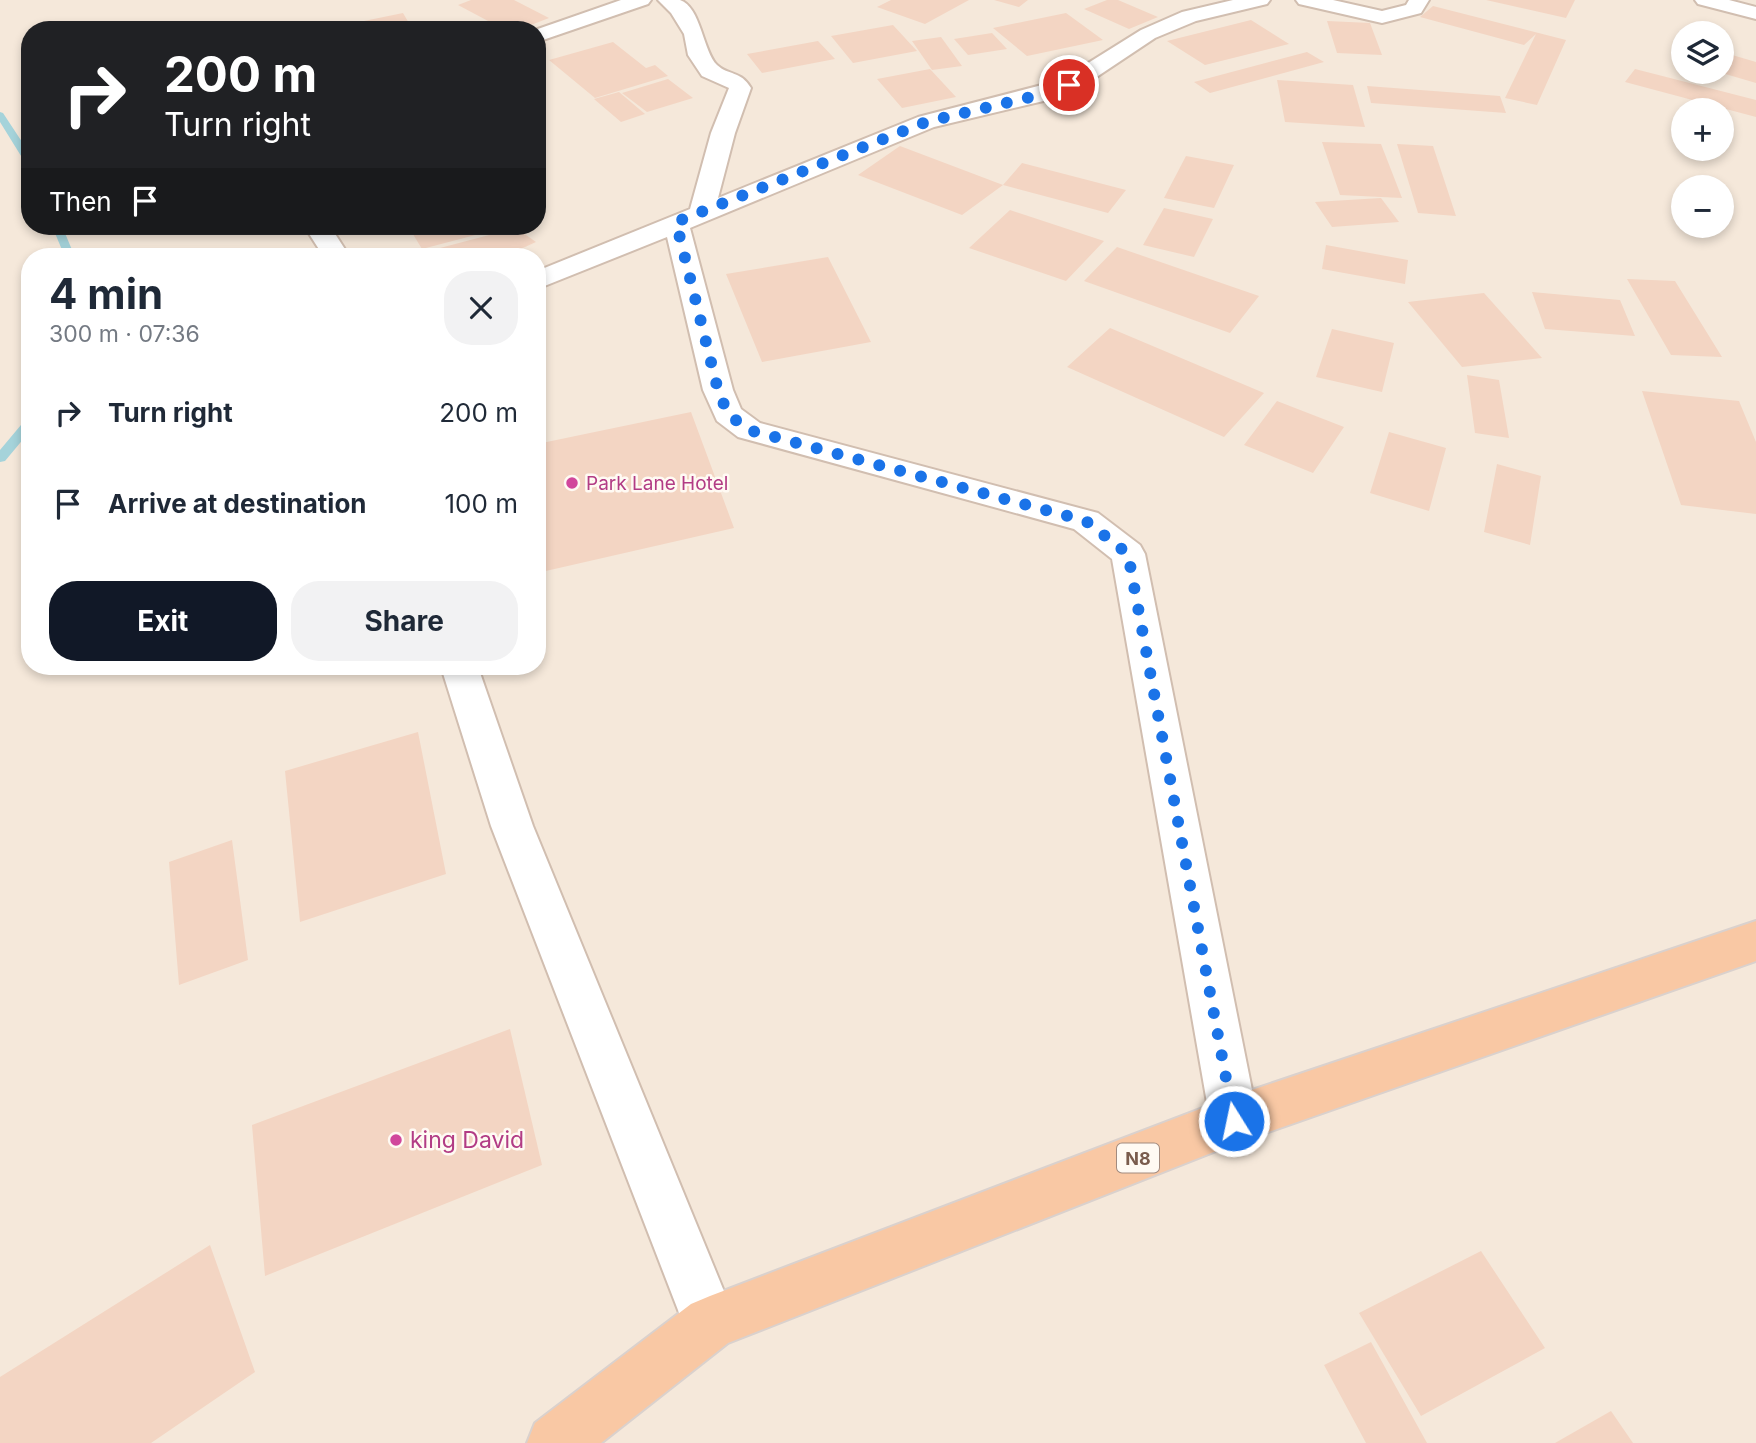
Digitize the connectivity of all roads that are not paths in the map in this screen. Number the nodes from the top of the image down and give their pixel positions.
1 (641, 0) edge
2 (668, 0) edge
3 (1261, 0) edge
4 (1306, 0) edge
5 (1419, 0) edge
6 (1705, 0) edge
7 (1756, 13) edge
8 (546, 33) edge
9 (689, 216) junction
10 (546, 277) edge
11 (462, 675) edge
12 (1756, 941) edge
13 (1234, 1121) junction
14 (710, 1323) junction
15 (555, 1443) edge

1 - 8 street
2 - 9 street
3 - 9 street
4 - 5 street
6 - 7 street
9 - 10 street
9 - 13 street
11 - 14 street
12 - 13 highway, N8
13 - 14 highway, N8
14 - 15 highway, N8

